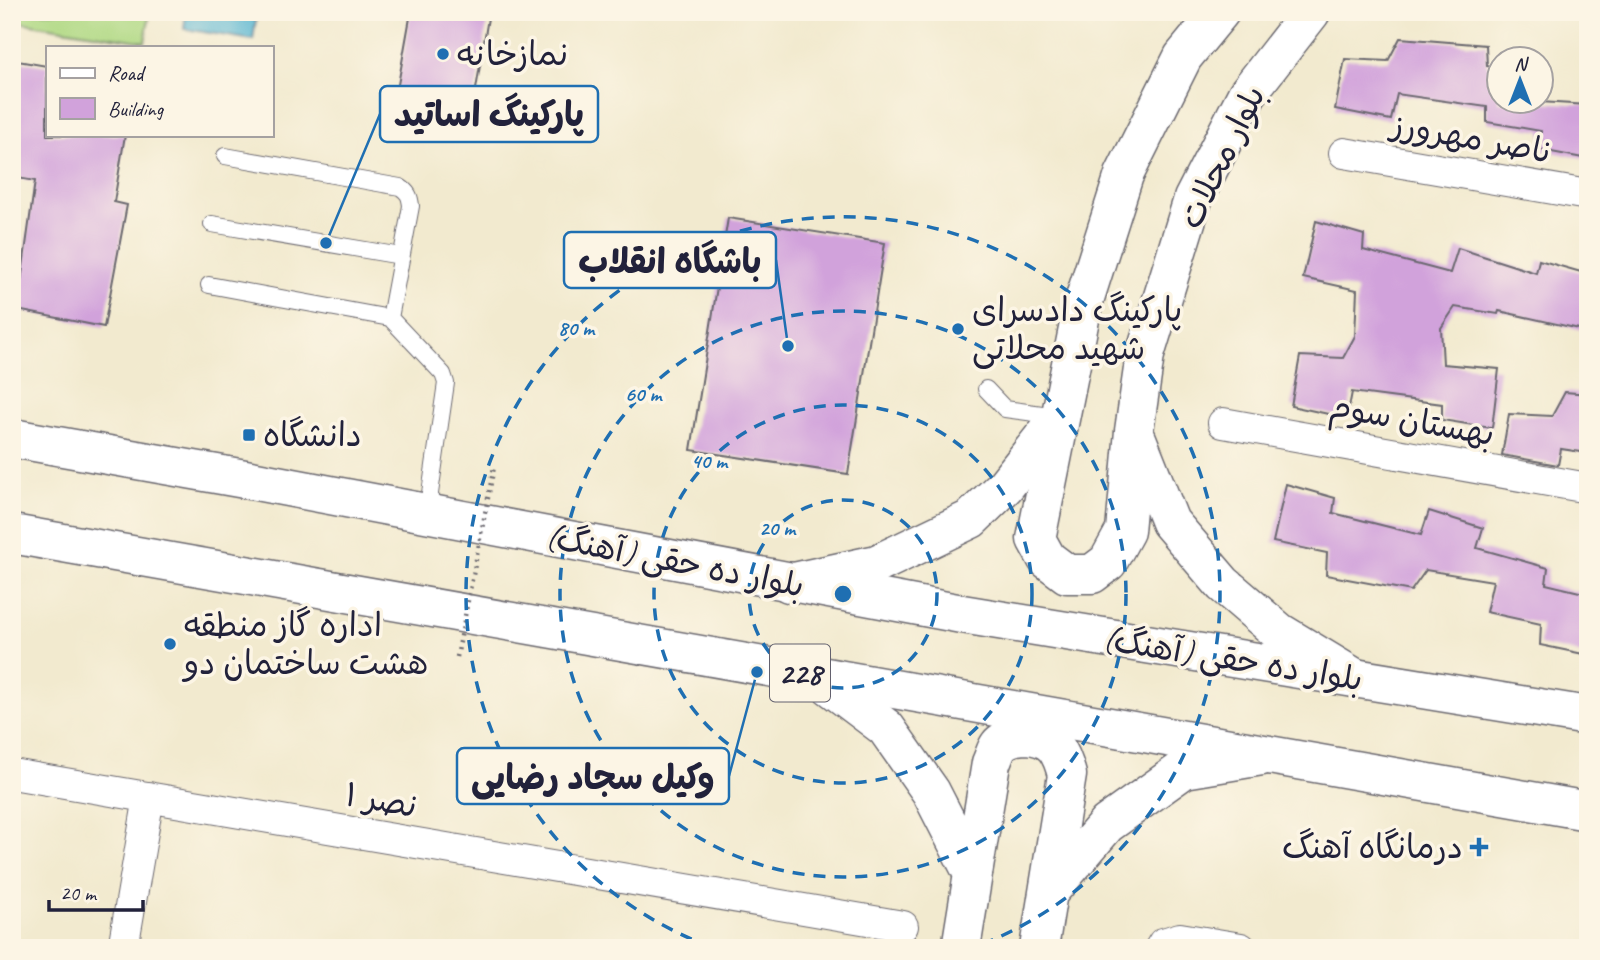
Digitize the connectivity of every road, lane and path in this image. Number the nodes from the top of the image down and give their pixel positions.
1 (1220, 12) edge
2 (1311, 12) edge
3 (1344, 153) dead end
4 (225, 156) dead end
5 (1588, 195) edge
6 (212, 224) dead end
7 (401, 256) junction
8 (209, 285) dead end
9 (390, 318) junction
10 (986, 389) dead end
11 (1059, 416) junction
12 (1223, 423) dead end
13 (1134, 431) junction
14 (12, 438) edge
15 (494, 467) dead end
16 (1588, 488) edge
17 (427, 514) junction
18 (12, 534) edge
19 (789, 583) junction
20 (457, 657) dead end
21 (817, 676) junction
22 (1355, 678) junction
23 (1588, 716) edge
24 (1268, 755) junction
25 (12, 774) edge
26 (149, 797) junction
27 (1588, 811) edge
28 (973, 874) junction
29 (1048, 893) junction
30 (903, 926) dead end
31 (1161, 945) edge
32 (123, 948) edge
33 (961, 948) edge
34 (1039, 948) edge
35 (1241, 948) edge

1 - 11 main road
2 - 13 main road, بلوار محلات
3 - 5 street, ناصر مهرورز
4 - 7 lane
6 - 7 lane
7 - 9 lane
8 - 9 lane
9 - 17 lane
10 - 11 lane
11 - 13 main road
11 - 19 main road
12 - 16 street, بهستان سوم
13 - 22 main road, بلوار محلات
14 - 17 main road, بلوار ده حقی (آهنگ)
15 - 20 path, bridge
17 - 19 main road, بلوار ده حقی (آهنگ)
18 - 21 main road, 228
19 - 22 main road, بلوار ده حقی (آهنگ)
21 - 24 main road, 228
21 - 28 main road
22 - 23 main road, بلوار ده حقی (آهنگ)
24 - 27 main road, 228
24 - 29 main road
25 - 26 street, نصر ۱
26 - 30 street, نصر ۱
26 - 32 street
28 - 29 main road
28 - 33 main road
29 - 34 main road
31 - 35 street

